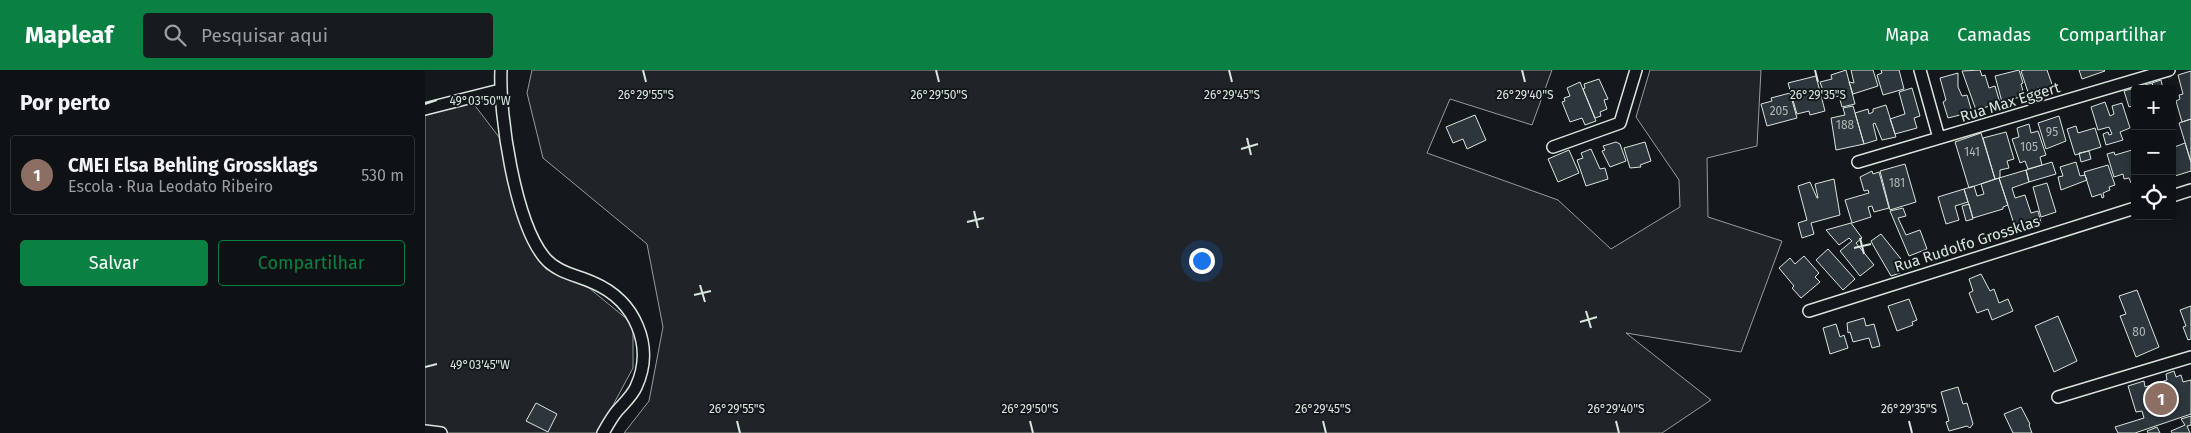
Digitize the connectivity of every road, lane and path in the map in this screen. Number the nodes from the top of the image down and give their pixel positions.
1 (501, 70) edge
2 (1636, 70) edge
3 (1920, 70) edge
4 (2169, 70) edge
5 (500, 90) junction
6 (425, 109) edge
7 (1939, 138) junction
8 (1553, 147) dead end
9 (1858, 162) dead end
10 (2191, 190) edge
11 (2176, 195) edge
12 (2131, 209) edge
13 (1809, 311) dead end
14 (2191, 356) edge
15 (2058, 397) dead end
16 (425, 430) edge
17 (441, 433) edge
18 (603, 433) edge

1 - 5 street
2 - 8 street
3 - 7 street
4 - 7 street, Rua Max Eggert
5 - 6 street
5 - 18 street
7 - 9 street, Rua Max Eggert
10 - 11 street
12 - 13 street, Rua Rudolfo Grossklas
14 - 15 street
16 - 17 street

